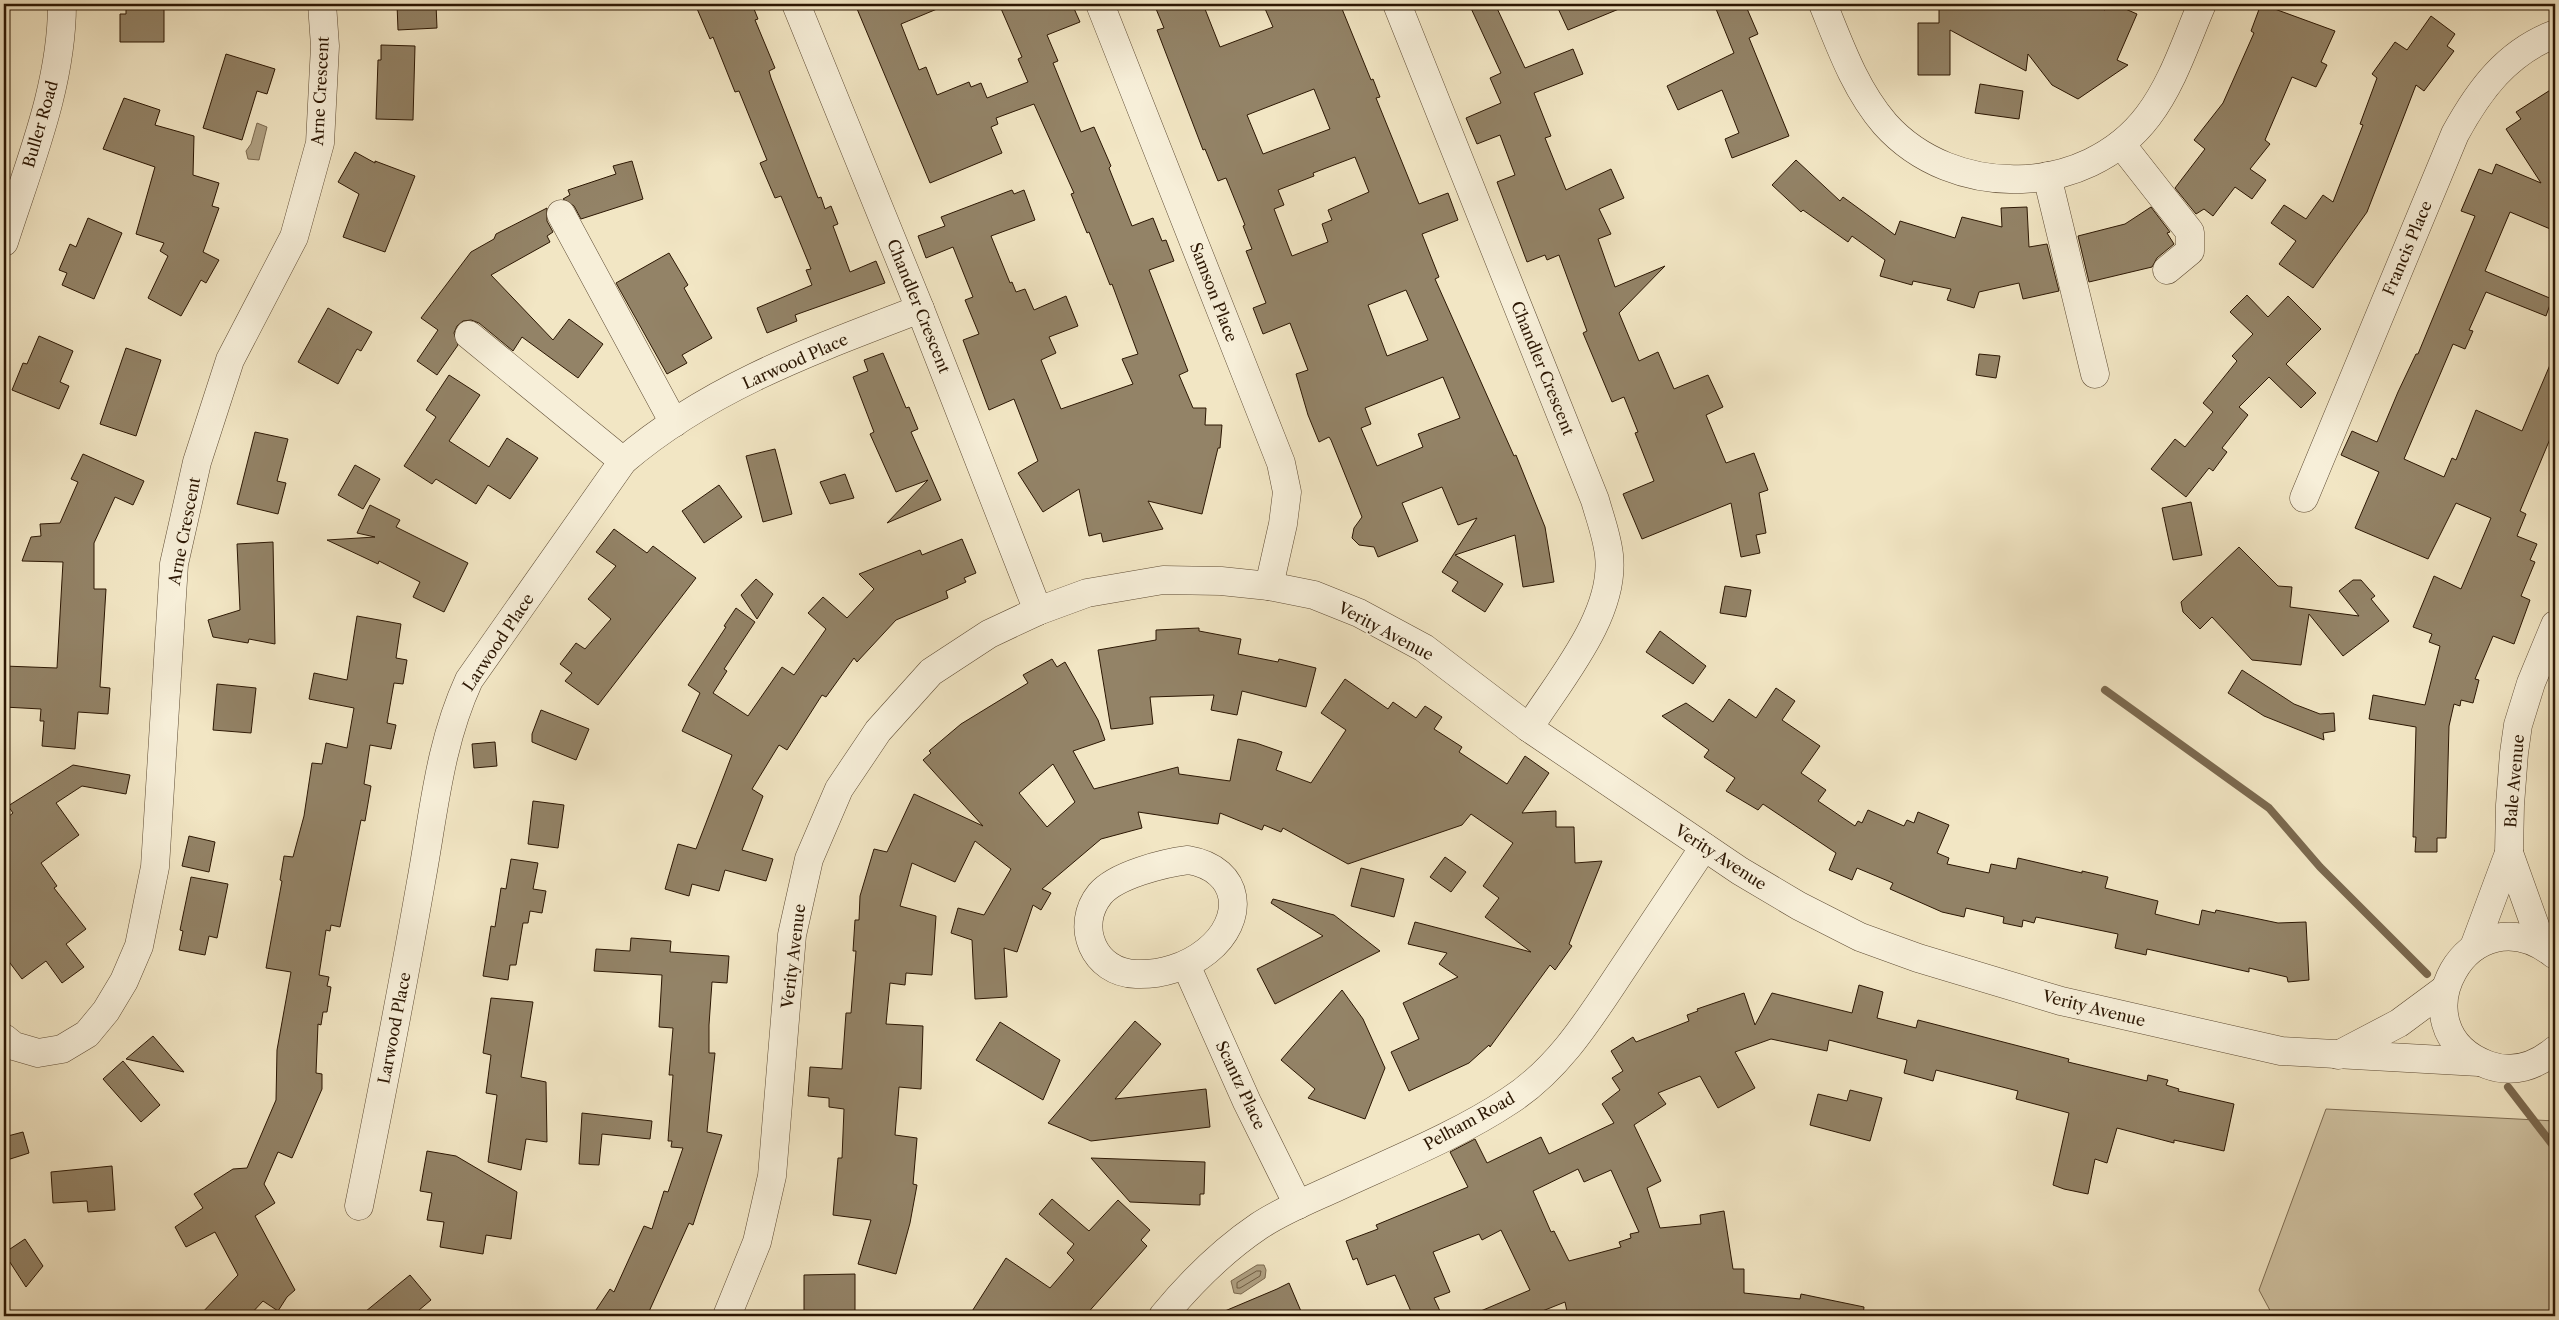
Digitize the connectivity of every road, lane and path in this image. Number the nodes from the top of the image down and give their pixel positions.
1 (62, 4) edge
2 (322, 4) edge
3 (796, 4) edge
4 (1100, 4) edge
5 (1397, 4) edge
6 (2202, 4) edge
7 (1828, 5) edge
8 (2555, 34) edge
9 (2121, 144) junction
10 (2047, 176) junction
11 (562, 214) dead end
12 (4, 242) edge
13 (2167, 270) dead end
14 (920, 309) junction
15 (469, 334) dead end
16 (2095, 374) dead end
17 (674, 423) junction
18 (623, 461) junction
19 (2304, 498) dead end
20 (1269, 586) junction
21 (1038, 610) junction
22 (2555, 625) edge
23 (1528, 728) junction
24 (1704, 848) junction
25 (2509, 853) junction
26 (2474, 947) junction
27 (2552, 952) edge
28 (1186, 965) junction
29 (2445, 989) junction
30 (4, 1038) edge
31 (2555, 1050) edge
32 (2337, 1055) junction
33 (2479, 1062) junction
34 (1298, 1205) junction
35 (359, 1206) dead end
36 (727, 1316) edge
37 (1163, 1316) edge

1 - 12 street, Buller Road
2 - 30 street, Arne Crescent
3 - 14 street, Chandler Crescent
4 - 20 street, Samson Place
5 - 23 street, Chandler Crescent
6 - 9 street
7 - 10 street
8 - 19 street, Francis Place
9 - 10 street
9 - 13 street
10 - 16 street
11 - 17 street
14 - 17 street, Larwood Place
14 - 21 street, Chandler Crescent
15 - 18 street
17 - 18 street, Larwood Place
18 - 35 street, Larwood Place
20 - 21 street, Verity Avenue
20 - 23 street, Verity Avenue
21 - 36 street, Verity Avenue
22 - 25 street, Bale Avenue
23 - 24 street, Verity Avenue
24 - 32 street, Verity Avenue
24 - 34 street, Pelham Road
25 - 26 street, Bale Avenue
25 - 27 street, Bale Avenue
26 - 27 street
26 - 29 street
28 - 28 street
28 - 34 street, Scantz Place
29 - 32 street
29 - 33 street
31 - 33 street
32 - 33 street, Verity Avenue
34 - 37 street, Pelham Road

